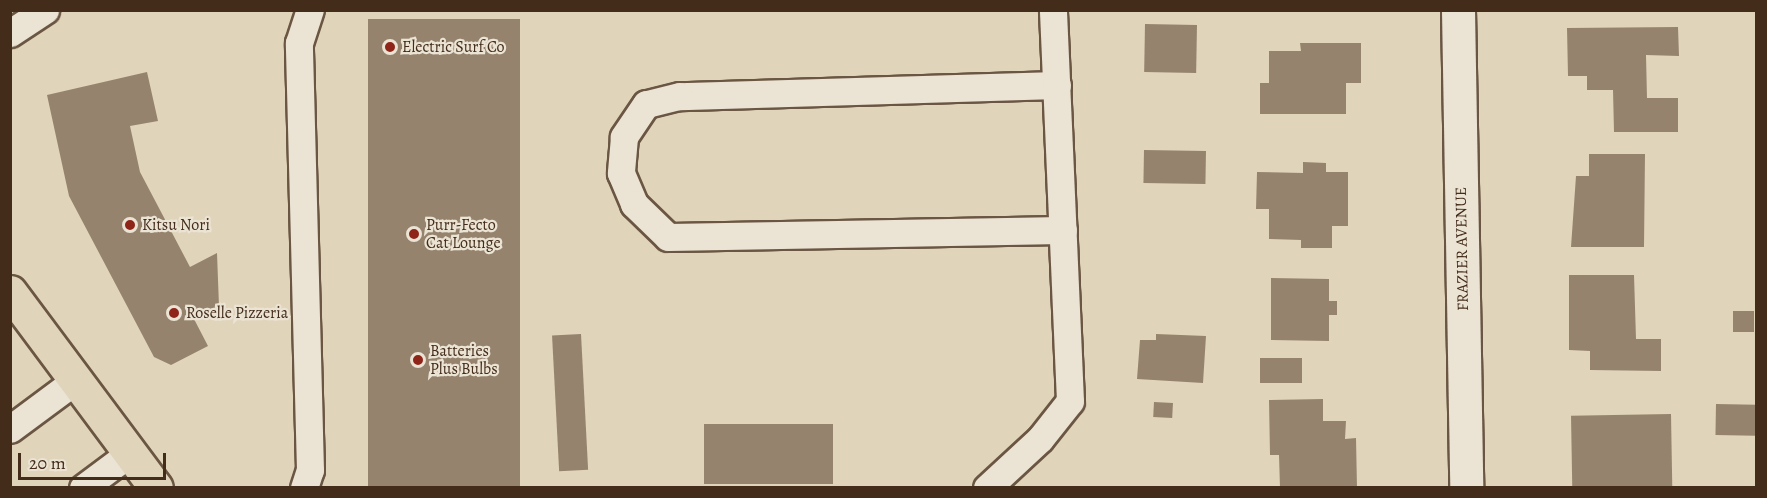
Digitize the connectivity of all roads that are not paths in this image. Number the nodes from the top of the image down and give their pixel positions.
1 (45, 10) edge
2 (310, 10) edge
3 (1053, 10) edge
4 (1458, 10) edge
5 (10, 33) edge
6 (1057, 85) junction
7 (1063, 230) junction
8 (10, 292) edge
9 (76, 380) junction
10 (10, 429) edge
11 (130, 453) junction
12 (83, 488) edge
13 (156, 488) edge
14 (304, 488) edge
15 (987, 488) edge
16 (1466, 488) edge

1 - 5 lane
2 - 14 lane
3 - 6 lane
4 - 16 street, FRAZIER AVENUE
6 - 7 lane
6 - 7 lane
7 - 15 lane
8 - 9 main road
9 - 10 lane
9 - 11 main road
11 - 12 lane
11 - 13 main road

